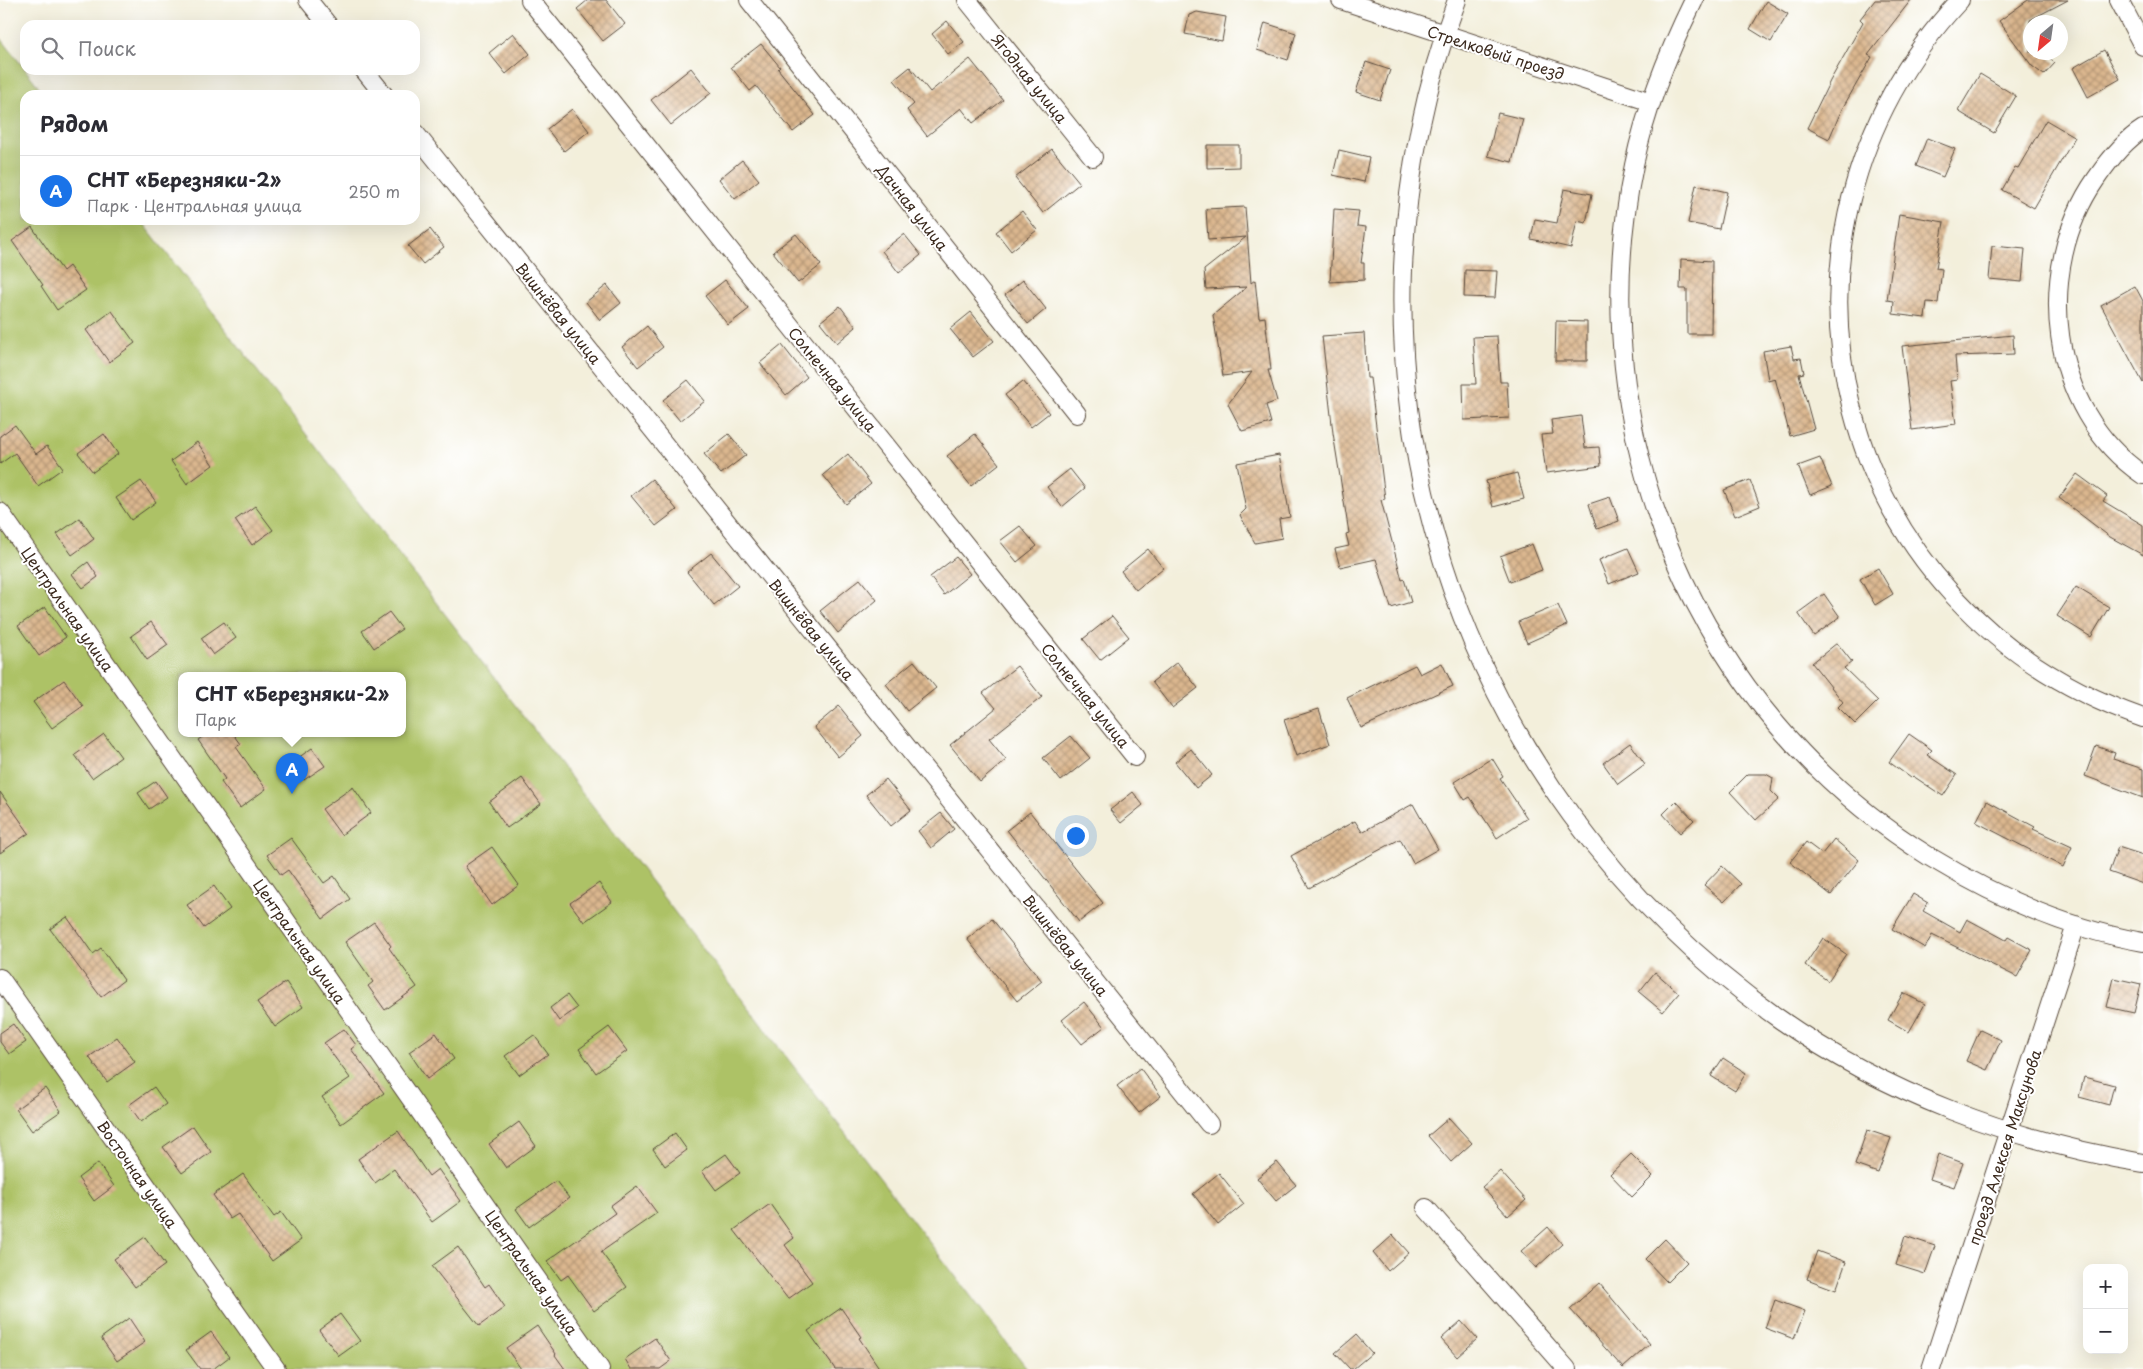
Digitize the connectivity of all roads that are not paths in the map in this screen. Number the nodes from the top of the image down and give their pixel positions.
1 (308, 0) edge
2 (530, 0) edge
3 (749, 0) edge
4 (967, 0) edge
5 (1341, 0) edge
6 (1457, 0) edge
7 (1694, 0) edge
8 (1960, 0) edge
9 (2119, 0) edge
10 (324, 20) edge
11 (1443, 36) junction
12 (2143, 46) edge
13 (368, 75) edge
14 (380, 90) edge
15 (1651, 102) junction
16 (2143, 129) edge
17 (420, 140) edge
18 (1093, 156) dead end
19 (1077, 414) dead end
20 (2143, 475) edge
21 (0, 512) edge
22 (2143, 718) edge
23 (1135, 757) dead end
24 (2076, 925) junction
25 (2143, 942) edge
26 (0, 978) edge
27 (1209, 1124) dead end
28 (2009, 1132) junction
29 (2143, 1163) edge
30 (1426, 1208) dead end
31 (276, 1369) edge
32 (600, 1369) edge
33 (1567, 1369) edge
34 (1931, 1369) edge

1 - 10 street
2 - 23 street, Солнечная улица
3 - 19 street, Дачная улица
4 - 18 street, Ягодная улица
5 - 11 street, Стрелковый проезд
6 - 11 street
7 - 15 street
8 - 22 street
9 - 12 street
11 - 15 street, Стрелковый проезд
11 - 28 street
13 - 14 street
15 - 24 street
16 - 20 street
17 - 27 street, Вишнёвая улица
21 - 32 street, Центральная улица
24 - 25 street
24 - 28 street, проезд Алексея Максунова
26 - 31 street, Восточная улица
28 - 29 street
28 - 34 street, проезд Алексея Максунова
30 - 33 street

